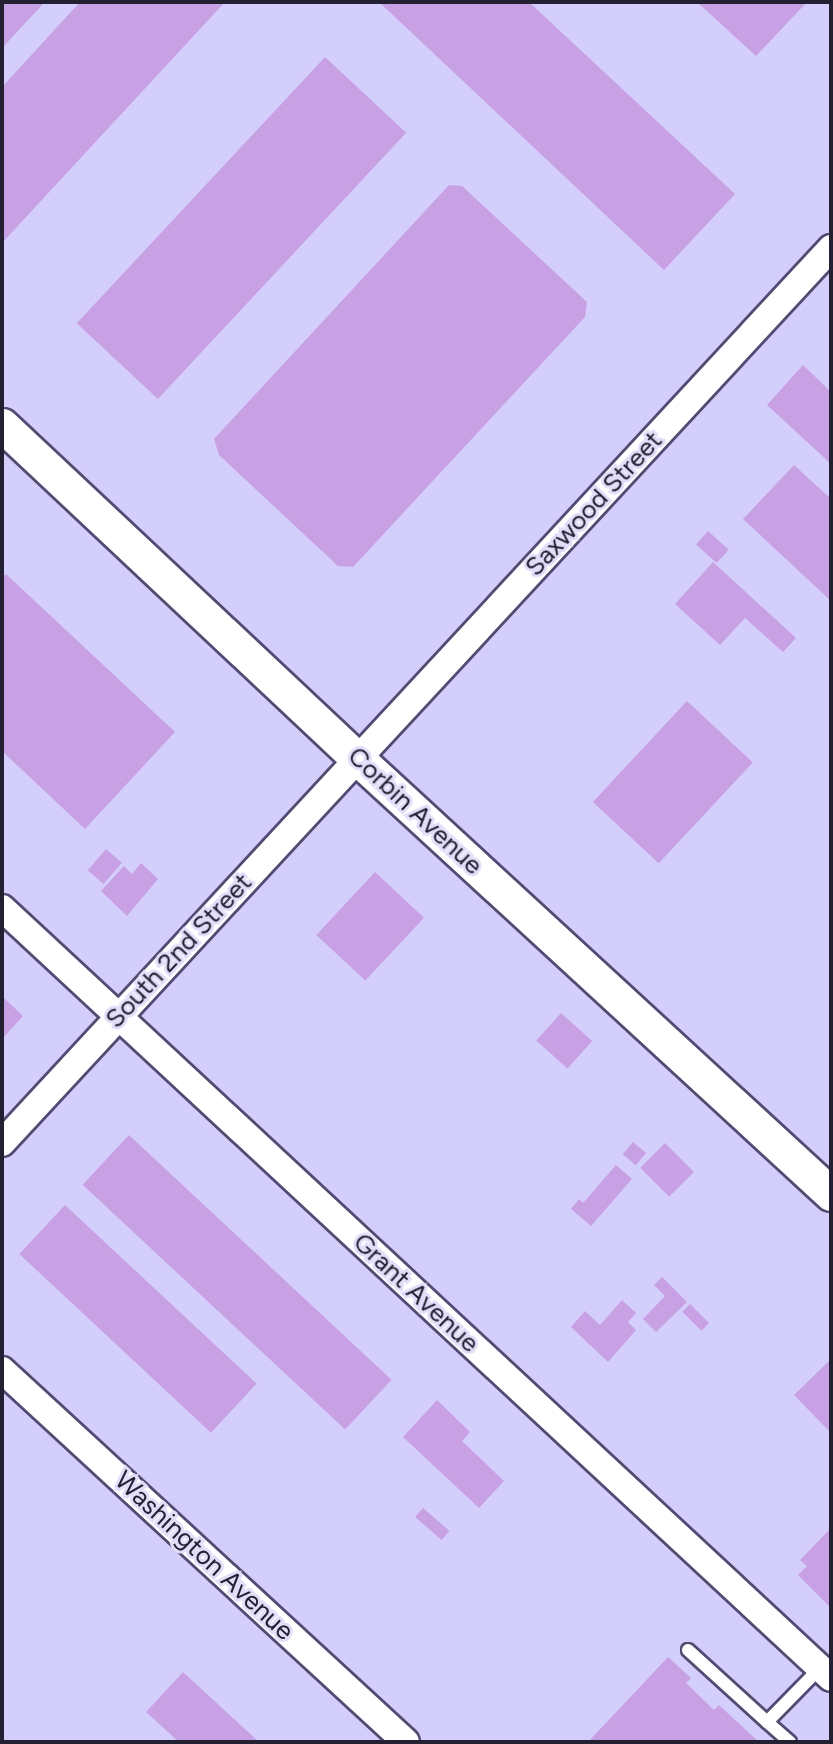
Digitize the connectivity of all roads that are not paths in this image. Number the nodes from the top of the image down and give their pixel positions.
1 (831, 248) edge
2 (2, 425) edge
3 (357, 758) junction
4 (2, 908) edge
5 (118, 1017) junction
6 (2, 1143) edge
7 (831, 1194) edge
8 (2, 1370) edge
9 (688, 1650) dead end
10 (826, 1673) edge
11 (767, 1722) junction
12 (406, 1742) edge
13 (790, 1742) edge

1 - 3 street, Saxwood Street
2 - 3 street, Corbin Avenue
3 - 5 street, South 2nd Street
3 - 7 street, Corbin Avenue
4 - 5 street, Grant Avenue
5 - 6 street, South 2nd Street
5 - 10 street, Grant Avenue
8 - 12 street, Washington Avenue
9 - 11 lane
10 - 11 lane
11 - 13 lane

